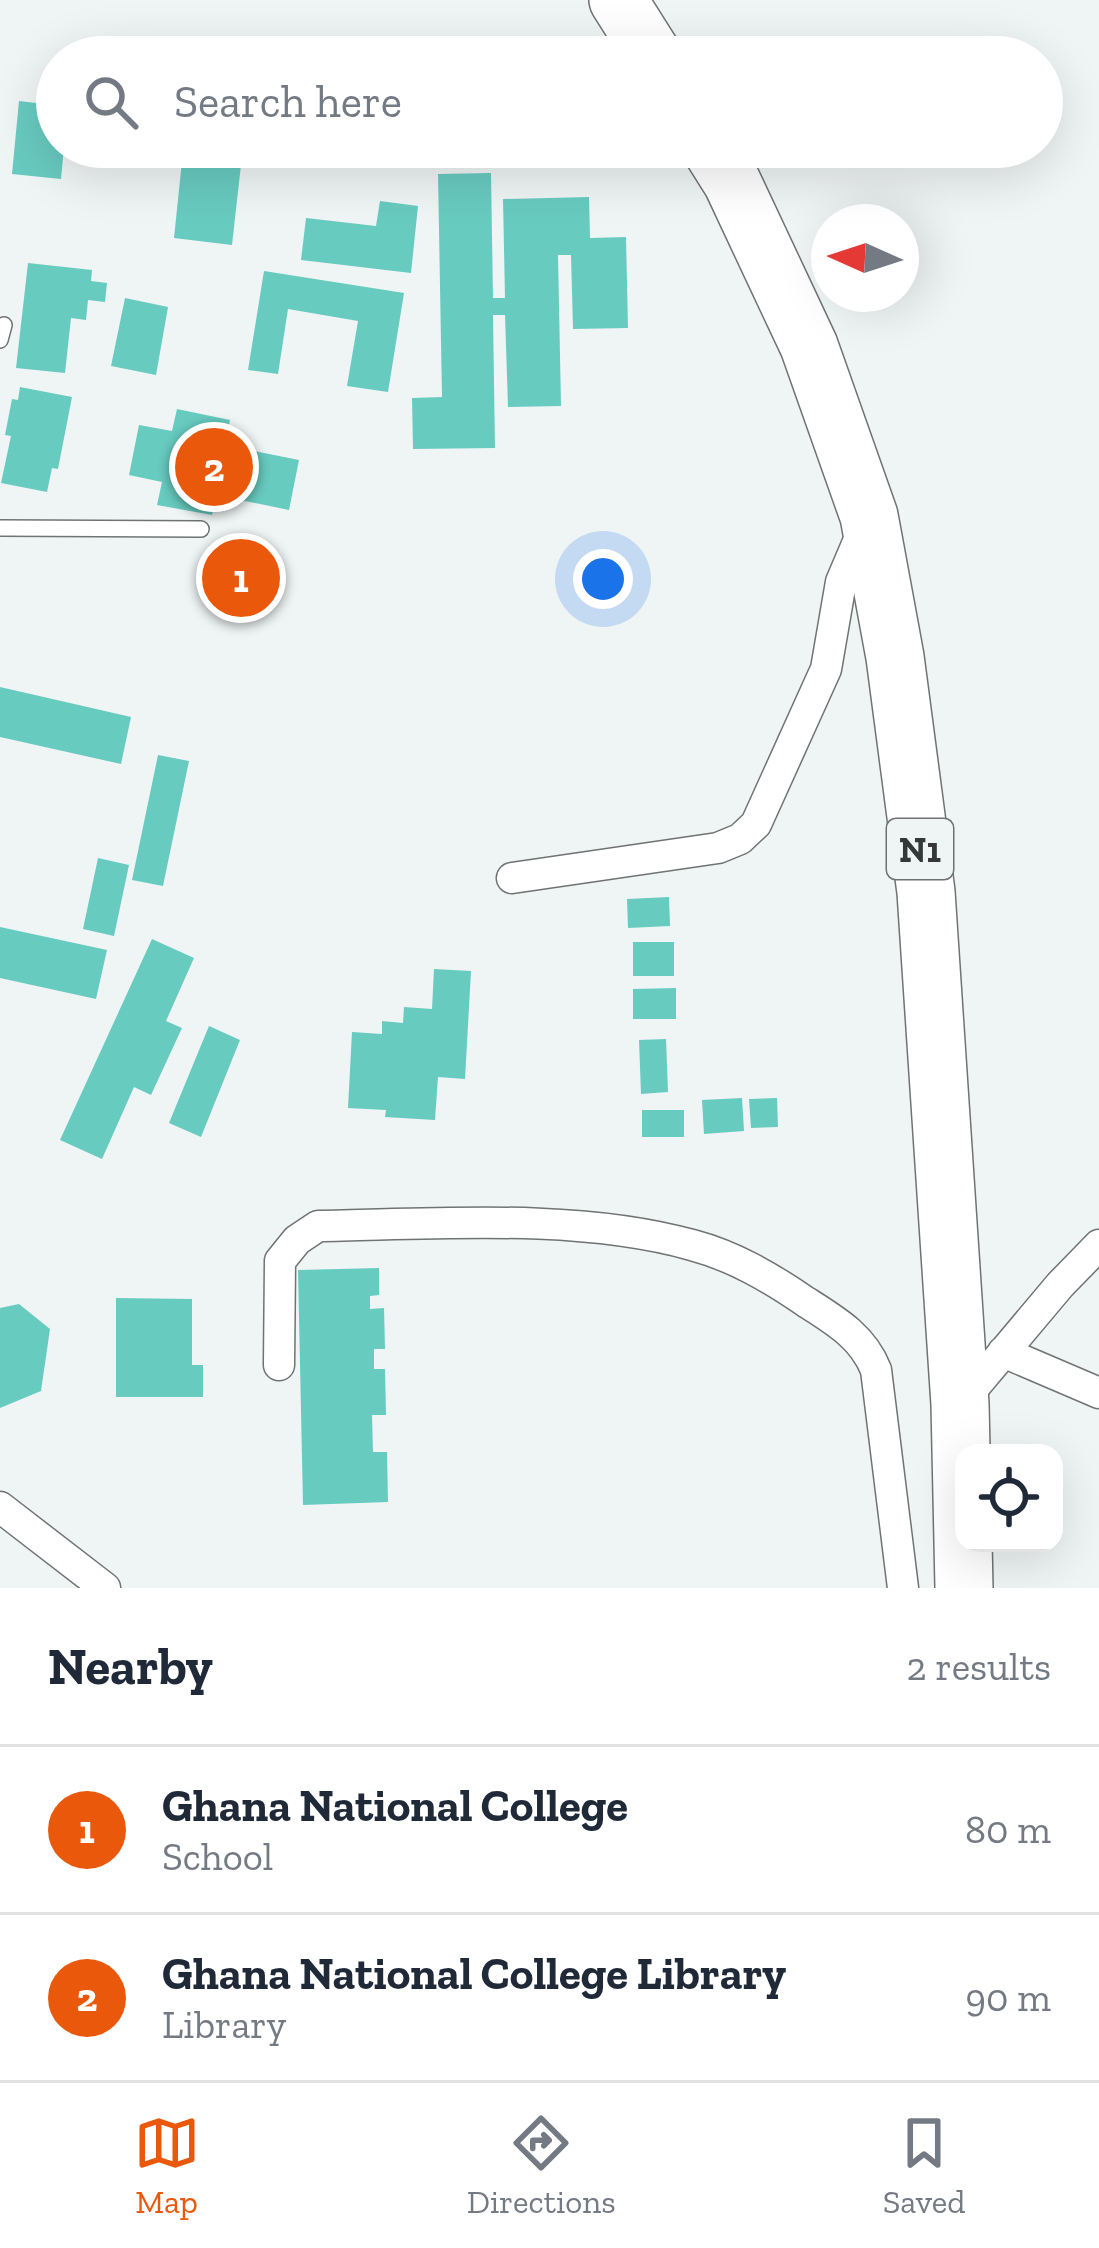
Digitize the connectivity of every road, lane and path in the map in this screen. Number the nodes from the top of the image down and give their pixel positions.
1 (618, 0) edge
2 (641, 36) edge
3 (723, 168) edge
4 (869, 516) junction
5 (0, 528) edge
6 (201, 530) dead end
7 (512, 878) dead end
8 (1099, 1245) edge
9 (1003, 1352) junction
10 (279, 1365) dead end
11 (1099, 1393) edge
12 (960, 1404) junction
13 (0, 1507) edge
14 (105, 1588) edge
15 (903, 1588) edge
16 (964, 1588) edge

1 - 2 highway
3 - 4 highway, N1
4 - 7 street
4 - 12 highway, N1
5 - 6 lane
8 - 9 street
9 - 11 street
9 - 12 street
10 - 15 street
12 - 16 highway, N1
13 - 14 street

